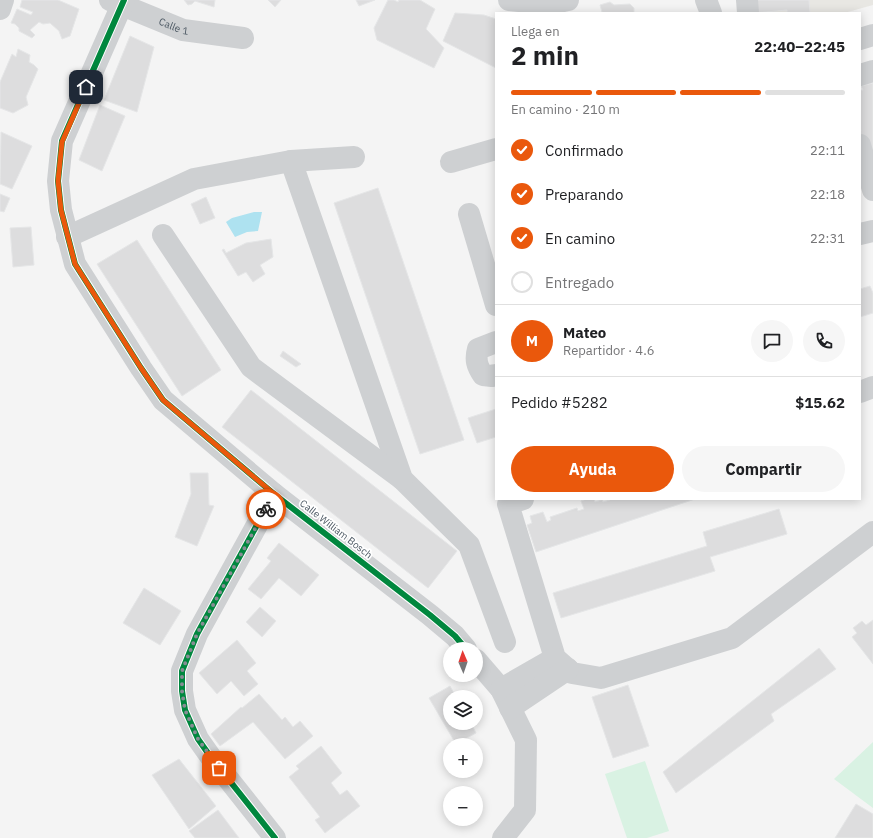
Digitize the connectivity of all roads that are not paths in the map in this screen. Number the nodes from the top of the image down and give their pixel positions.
1 (3, 0) edge
2 (509, 0) edge
3 (568, 0) edge
4 (706, 0) edge
5 (747, 0) edge
6 (118, 2) edge
7 (0, 9) edge
8 (711, 12) edge
9 (748, 12) edge
10 (873, 35) edge
11 (243, 38) dead end
12 (861, 39) edge
13 (873, 71) edge
14 (861, 75) edge
15 (861, 148) edge
16 (495, 149) edge
17 (354, 157) dead end
18 (291, 161) junction
19 (451, 162) dead end
20 (873, 190) edge
21 (469, 214) dead end
22 (873, 230) edge
23 (163, 234) dead end
24 (861, 234) edge
25 (67, 237) junction
26 (495, 302) edge
27 (495, 342) edge
28 (495, 375) edge
29 (873, 387) edge
30 (861, 392) edge
31 (402, 479) junction
32 (274, 494) junction
33 (520, 500) edge
34 (873, 532) edge
35 (460, 642) edge
36 (505, 642) dead end
37 (562, 664) junction
38 (483, 669) edge
39 (505, 699) junction
40 (275, 838) edge
41 (503, 838) edge

1 - 7 street
2 - 3 street
4 - 8 street
5 - 9 street
6 - 11 street, Calle 1
6 - 25 street, Calle William Bosch
10 - 12 street
13 - 14 street
15 - 20 street
16 - 19 street
17 - 18 street
18 - 25 street
18 - 31 street
21 - 26 street
22 - 24 street
23 - 31 street
25 - 32 street, Calle William Bosch
27 - 28 street
29 - 30 street
31 - 36 street
32 - 35 street, Calle William Bosch
32 - 40 street
33 - 37 street
34 - 37 street
37 - 39 street
38 - 39 street
39 - 41 street

